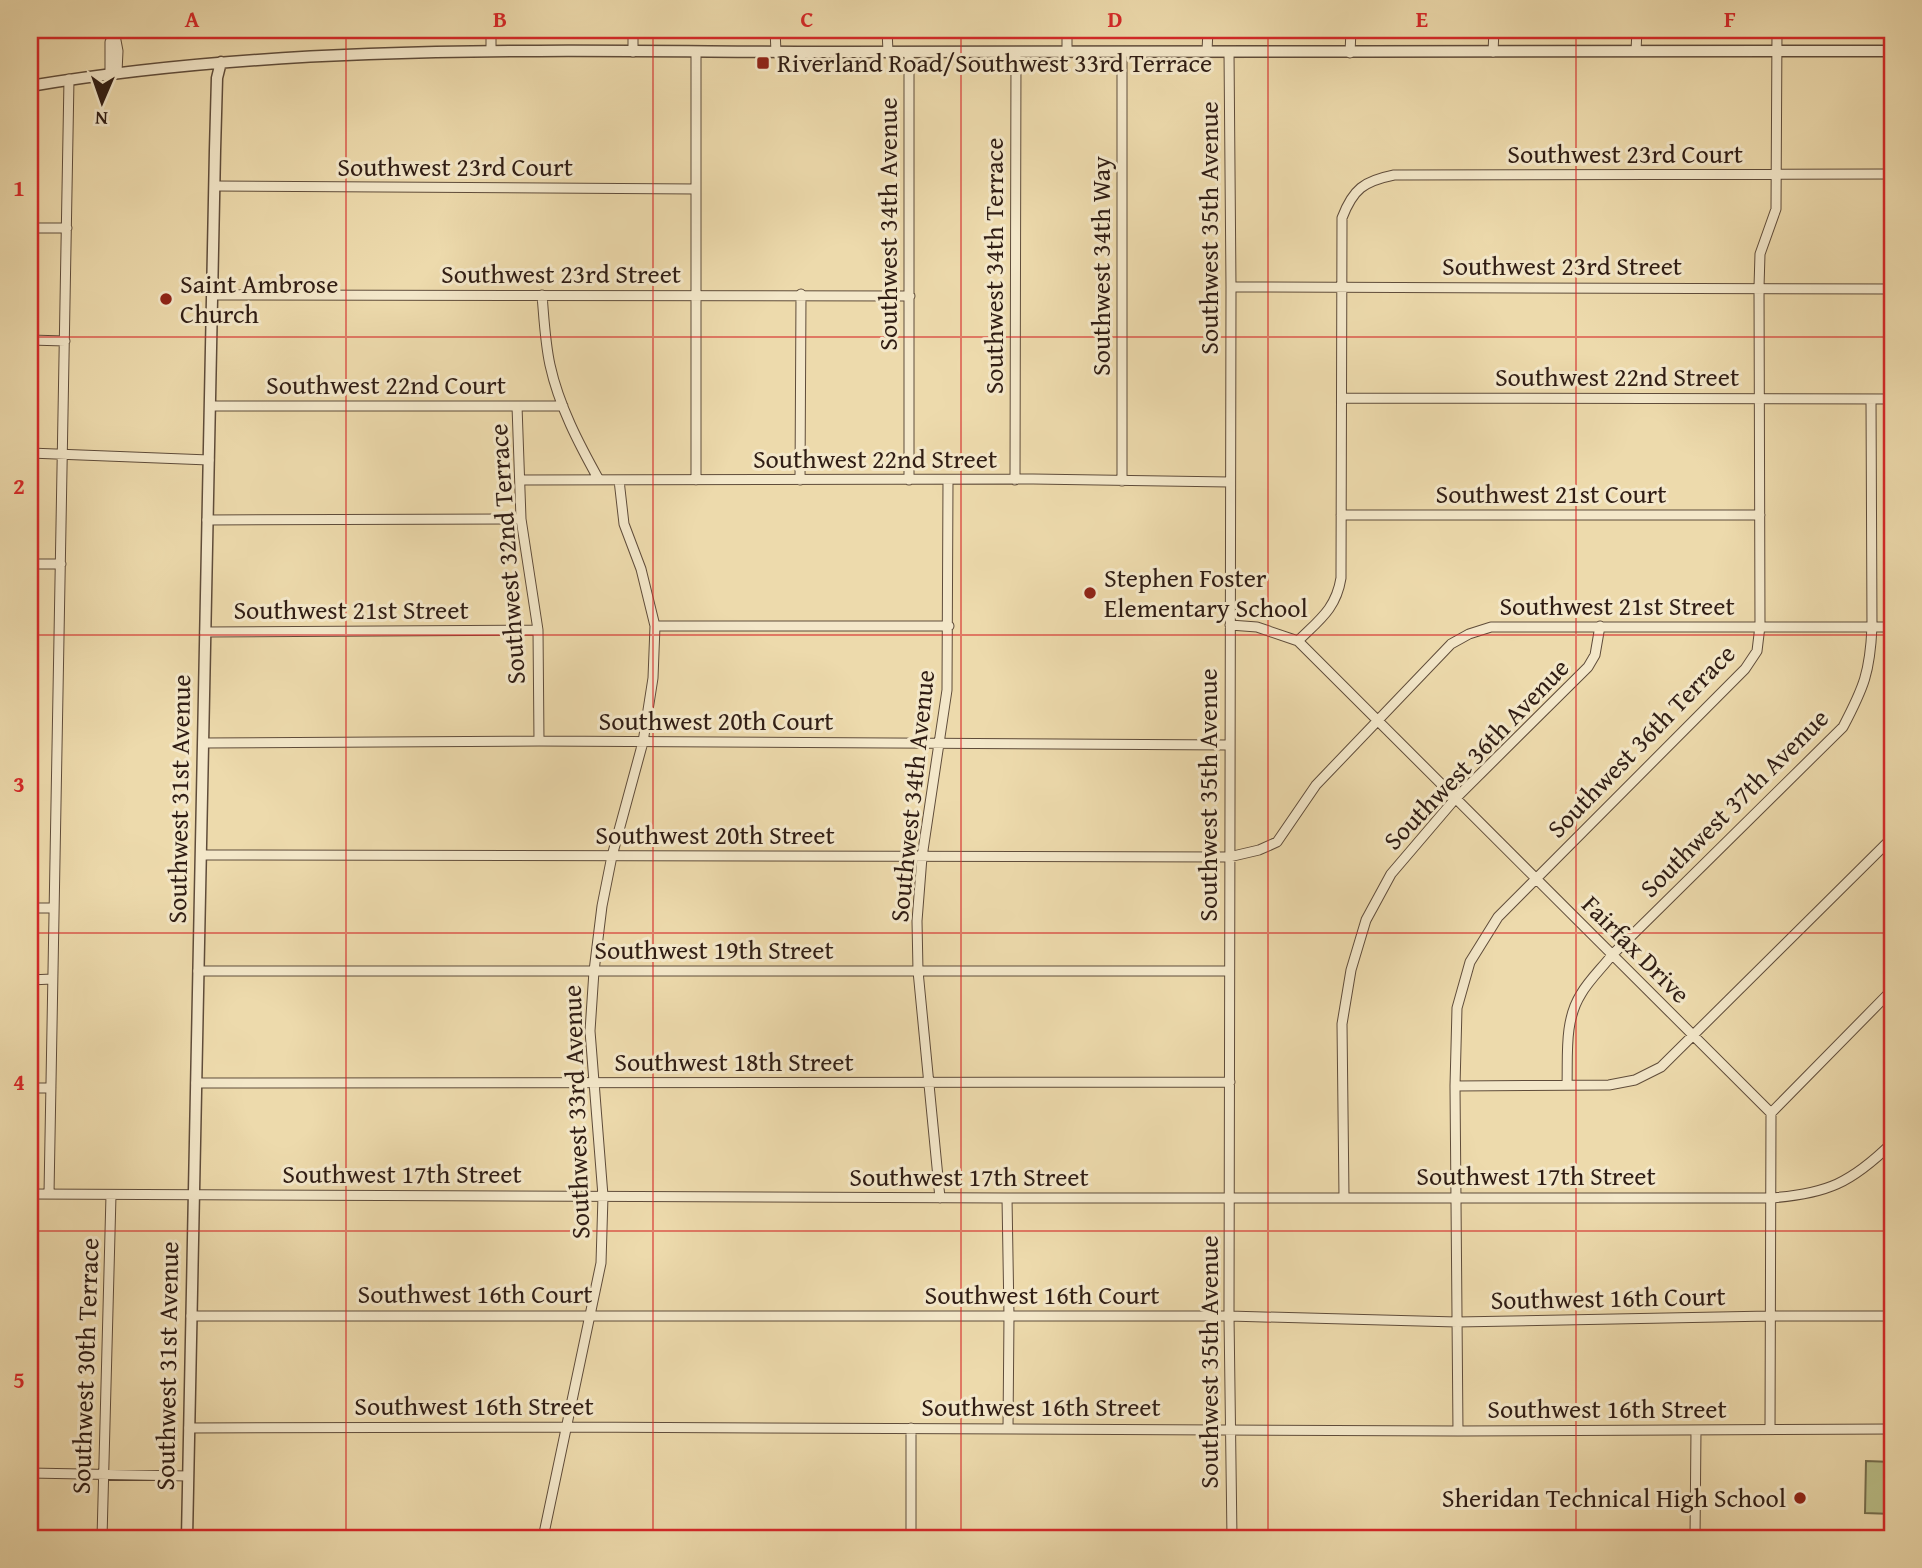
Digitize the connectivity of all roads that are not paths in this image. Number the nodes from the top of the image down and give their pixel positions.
1 (491, 30) edge
2 (633, 30) edge
3 (775, 30) edge
4 (887, 30) edge
5 (1067, 30) edge
6 (1208, 30) edge
7 (1351, 30) edge
8 (1493, 30) edge
9 (1637, 30) edge
10 (1777, 30) edge
11 (115, 34) edge
12 (491, 51) junction
13 (1207, 51) junction
14 (1636, 51) junction
15 (1777, 51) junction
16 (1892, 51) edge
17 (633, 52) junction
18 (696, 52) junction
19 (776, 52) junction
20 (888, 52) junction
21 (909, 52) junction
22 (1016, 52) junction
23 (1067, 52) junction
24 (1122, 52) junction
25 (1229, 52) junction
26 (1493, 52) junction
27 (1350, 53) junction
28 (221, 62) junction
29 (114, 72) junction
30 (69, 79) junction
31 (30, 86) edge
32 (1892, 174) edge
33 (1777, 175) junction
34 (215, 186) junction
35 (695, 189) junction
36 (30, 228) edge
37 (67, 228) junction
38 (1341, 286) junction
39 (1231, 287) junction
40 (1759, 287) junction
41 (1892, 289) edge
42 (212, 295) junction
43 (542, 295) junction
44 (801, 295) junction
45 (695, 296) junction
46 (909, 296) junction
47 (30, 340) edge
48 (65, 341) junction
49 (1342, 398) junction
50 (1760, 398) junction
51 (1871, 399) junction
52 (1892, 399) edge
53 (517, 406) junction
54 (563, 406) junction
55 (210, 407) junction
56 (30, 453) edge
57 (62, 454) junction
58 (209, 460) junction
59 (520, 480) junction
60 (619, 480) junction
61 (696, 480) junction
62 (800, 480) junction
63 (909, 480) junction
64 (1015, 480) junction
65 (598, 481) junction
66 (948, 481) junction
67 (1122, 481) junction
68 (1229, 482) junction
69 (1341, 515) junction
70 (1760, 515) junction
71 (522, 519) junction
72 (207, 520) junction
73 (30, 564) edge
74 (61, 564) junction
75 (1230, 625) junction
76 (655, 626) junction
77 (949, 626) junction
78 (1600, 626) junction
79 (1760, 626) junction
80 (1872, 626) junction
81 (1892, 627) edge
82 (538, 630) junction
83 (205, 632) junction
84 (1298, 641) junction
85 (1377, 719) junction
86 (539, 741) junction
87 (643, 742) junction
88 (203, 743) junction
89 (939, 743) junction
90 (1229, 745) junction
91 (1455, 799) junction
92 (1892, 838) edge
93 (201, 855) junction
94 (612, 856) junction
95 (1229, 856) junction
96 (922, 857) junction
97 (1535, 878) junction
98 (30, 908) edge
99 (54, 908) junction
100 (1612, 955) junction
101 (198, 971) junction
102 (594, 971) junction
103 (918, 971) junction
104 (1229, 971) junction
105 (52, 979) junction
106 (30, 980) edge
107 (1892, 990) edge
108 (1694, 1037) junction
109 (196, 1083) junction
110 (594, 1083) junction
111 (928, 1083) junction
112 (1230, 1083) junction
113 (1567, 1085) junction
114 (1455, 1086) junction
115 (30, 1088) edge
116 (51, 1088) junction
117 (1771, 1113) junction
118 (1892, 1143) edge
119 (30, 1194) edge
120 (50, 1194) junction
121 (111, 1195) junction
122 (194, 1196) junction
123 (603, 1196) junction
124 (1344, 1197) junction
125 (1456, 1197) junction
126 (940, 1198) junction
127 (1007, 1198) junction
128 (1229, 1198) junction
129 (1770, 1198) junction
130 (591, 1315) junction
131 (191, 1316) junction
132 (1009, 1316) junction
133 (1229, 1316) junction
134 (1770, 1316) junction
135 (1892, 1316) edge
136 (1457, 1322) junction
137 (566, 1427) junction
138 (189, 1428) junction
139 (911, 1428) junction
140 (1008, 1428) junction
141 (1229, 1428) junction
142 (1770, 1429) junction
143 (1892, 1429) edge
144 (1696, 1430) junction
145 (1458, 1431) junction
146 (30, 1474) edge
147 (103, 1474) junction
148 (188, 1476) junction
149 (102, 1538) edge
150 (187, 1538) edge
151 (459, 1538) edge
152 (543, 1538) edge
153 (643, 1538) edge
154 (911, 1538) edge
155 (1232, 1538) edge
156 (1695, 1538) edge

1 - 12 street
2 - 17 street
3 - 19 street
4 - 20 street
5 - 23 street
6 - 13 street
7 - 27 street
8 - 26 street
9 - 14 street
10 - 15 street, Southwest 36th Terrace
11 - 29 street
12 - 17 street
12 - 28 street
13 - 24 street
13 - 25 street
14 - 15 street
14 - 26 street
15 - 16 street
15 - 33 street, Southwest 36th Terrace
17 - 18 street
18 - 19 street
18 - 35 street
19 - 20 street
20 - 21 street
21 - 22 street
21 - 46 street, Southwest 34th Avenue
22 - 23 street
22 - 64 street, Southwest 34th Terrace
23 - 24 street
24 - 67 street, Southwest 34th Way
25 - 27 street
25 - 39 street, Southwest 35th Avenue
26 - 27 street
28 - 29 street
28 - 34 street, Southwest 31st Avenue
29 - 30 street
30 - 31 street
30 - 37 street
32 - 33 street, Southwest 23rd Court
33 - 38 street, Southwest 23rd Court
33 - 40 street, Southwest 36th Terrace
34 - 35 street, Southwest 23rd Court
34 - 42 street, Southwest 31st Avenue
35 - 45 street
36 - 37 street
37 - 48 street
38 - 39 street, Southwest 23rd Street
38 - 40 street, Southwest 23rd Street
38 - 49 street
39 - 68 street, Southwest 35th Avenue
40 - 41 street, Southwest 23rd Street
40 - 50 street, Southwest 36th Terrace
42 - 43 street, Southwest 23rd Street
42 - 55 street, Southwest 31st Avenue
43 - 45 street, Southwest 23rd Street
43 - 54 street
44 - 45 street, Southwest 23rd Street
44 - 46 street, Southwest 23rd Street
44 - 62 street
45 - 61 street
46 - 63 street, Southwest 34th Avenue
47 - 48 street
48 - 57 street
49 - 50 street, Southwest 22nd Street
49 - 69 street
50 - 51 street, Southwest 22nd Street
50 - 70 street, Southwest 36th Terrace
51 - 52 street, Southwest 22nd Street
51 - 80 street, Southwest 37th Avenue
53 - 54 street, Southwest 22nd Court
53 - 55 street, Southwest 22nd Court
53 - 59 street, Southwest 32nd Terrace
54 - 65 street
55 - 58 street, Southwest 31st Avenue
56 - 57 street
57 - 58 street
57 - 74 street
58 - 72 street, Southwest 31st Avenue
59 - 65 street, Southwest 22nd Street
59 - 71 street, Southwest 32nd Terrace
60 - 61 street, Southwest 22nd Street
60 - 65 street, Southwest 22nd Street
60 - 76 street, Southwest 33rd Avenue
61 - 62 street, Southwest 22nd Street
62 - 63 street, Southwest 22nd Street
63 - 66 street, Southwest 22nd Street
64 - 66 street, Southwest 22nd Street
64 - 67 street, Southwest 22nd Street
66 - 77 street, Southwest 34th Avenue
67 - 68 street, Southwest 22nd Street
68 - 75 street, Southwest 35th Avenue
69 - 70 street, Southwest 21st Court
69 - 84 street
70 - 79 street, Southwest 36th Terrace
71 - 72 street
71 - 82 street, Southwest 32nd Terrace
72 - 83 street, Southwest 31st Avenue
73 - 74 street
74 - 99 street
75 - 84 street, Fairfax Drive
75 - 90 street, Southwest 35th Avenue
76 - 77 street
76 - 87 street, Southwest 33rd Avenue
77 - 89 street, Southwest 34th Avenue
78 - 79 street, Southwest 21st Street
78 - 85 street, Southwest 21st Street
78 - 91 street, Southwest 36th Avenue
79 - 80 street, Southwest 21st Street
79 - 97 street, Southwest 36th Terrace
80 - 81 street, Southwest 21st Street
80 - 100 street, Southwest 37th Avenue
82 - 83 street, Southwest 21st Street
82 - 86 street, Southwest 32nd Terrace
83 - 88 street, Southwest 31st Avenue
84 - 85 street, Fairfax Drive
85 - 91 street, Fairfax Drive
85 - 95 street, Southwest 21st Street
86 - 87 street, Southwest 20th Court
86 - 88 street, Southwest 20th Court
87 - 89 street, Southwest 20th Court
87 - 94 street, Southwest 33rd Avenue
88 - 93 street, Southwest 31st Avenue
89 - 90 street, Southwest 20th Court
89 - 96 street, Southwest 34th Avenue
90 - 95 street, Southwest 35th Avenue
91 - 97 street, Fairfax Drive
91 - 124 street, Southwest 36th Avenue
92 - 108 street
93 - 94 street, Southwest 20th Street
93 - 101 street, Southwest 31st Avenue
94 - 96 street, Southwest 20th Street
94 - 102 street, Southwest 33rd Avenue
95 - 96 street, Southwest 20th Street
95 - 104 street, Southwest 35th Avenue
96 - 103 street, Southwest 34th Avenue
97 - 100 street, Fairfax Drive
97 - 114 street, Southwest 36th Terrace
98 - 99 street
99 - 105 street
100 - 108 street, Fairfax Drive
100 - 113 street, Southwest 37th Avenue
101 - 102 street, Southwest 19th Street
101 - 109 street, Southwest 31st Avenue
102 - 103 street, Southwest 19th Street
102 - 110 street, Southwest 33rd Avenue
103 - 104 street, Southwest 19th Street
103 - 111 street, Southwest 34th Avenue
104 - 112 street, Southwest 35th Avenue
105 - 106 street
105 - 116 street
107 - 117 street
108 - 113 street
108 - 117 street, Fairfax Drive
109 - 110 street, Southwest 18th Street
109 - 122 street, Southwest 31st Avenue
110 - 111 street, Southwest 18th Street
110 - 123 street, Southwest 33rd Avenue
111 - 112 street, Southwest 18th Street
111 - 126 street, Southwest 34th Avenue
112 - 128 street, Southwest 35th Avenue
113 - 114 street
114 - 125 street, Southwest 36th Terrace
115 - 116 street
116 - 120 street
117 - 129 street
118 - 129 street, Southwest 17th Street
119 - 120 street, Southwest 17th Street
120 - 121 street, Southwest 17th Street
121 - 122 street, Southwest 17th Street
121 - 147 street, Southwest 30th Terrace
122 - 123 street, Southwest 17th Street
122 - 131 street, Southwest 31st Avenue
123 - 126 street, Southwest 17th Street
123 - 130 street, Southwest 33rd Avenue
124 - 125 street, Southwest 17th Street
124 - 128 street, Southwest 17th Street
125 - 129 street, Southwest 17th Street
125 - 136 street, Southwest 36th Terrace
126 - 127 street, Southwest 17th Street
127 - 128 street, Southwest 17th Street
127 - 132 street
128 - 133 street, Southwest 35th Avenue
129 - 134 street
130 - 131 street, Southwest 16th Court
130 - 132 street, Southwest 16th Court
130 - 137 street, Southwest 33rd Avenue
131 - 138 street, Southwest 31st Avenue
132 - 133 street, Southwest 16th Court
132 - 140 street
133 - 136 street, Southwest 16th Court
133 - 141 street, Southwest 35th Avenue
134 - 135 street, Southwest 16th Court
134 - 136 street, Southwest 16th Court
134 - 142 street
136 - 145 street, Southwest 36th Terrace
137 - 138 street, Southwest 16th Street
137 - 139 street, Southwest 16th Street
137 - 152 street, Southwest 33rd Avenue
138 - 148 street, Southwest 31st Avenue
139 - 140 street, Southwest 16th Street
139 - 154 street
140 - 141 street, Southwest 16th Street
141 - 145 street, Southwest 16th Street
141 - 155 street, Southwest 35th Avenue
142 - 143 street, Southwest 16th Street
142 - 144 street, Southwest 16th Street
144 - 145 street, Southwest 16th Street
144 - 156 street
146 - 147 street
147 - 148 street
147 - 149 street, Southwest 30th Terrace
148 - 150 street, Southwest 31st Avenue
151 - 152 street
152 - 153 street

